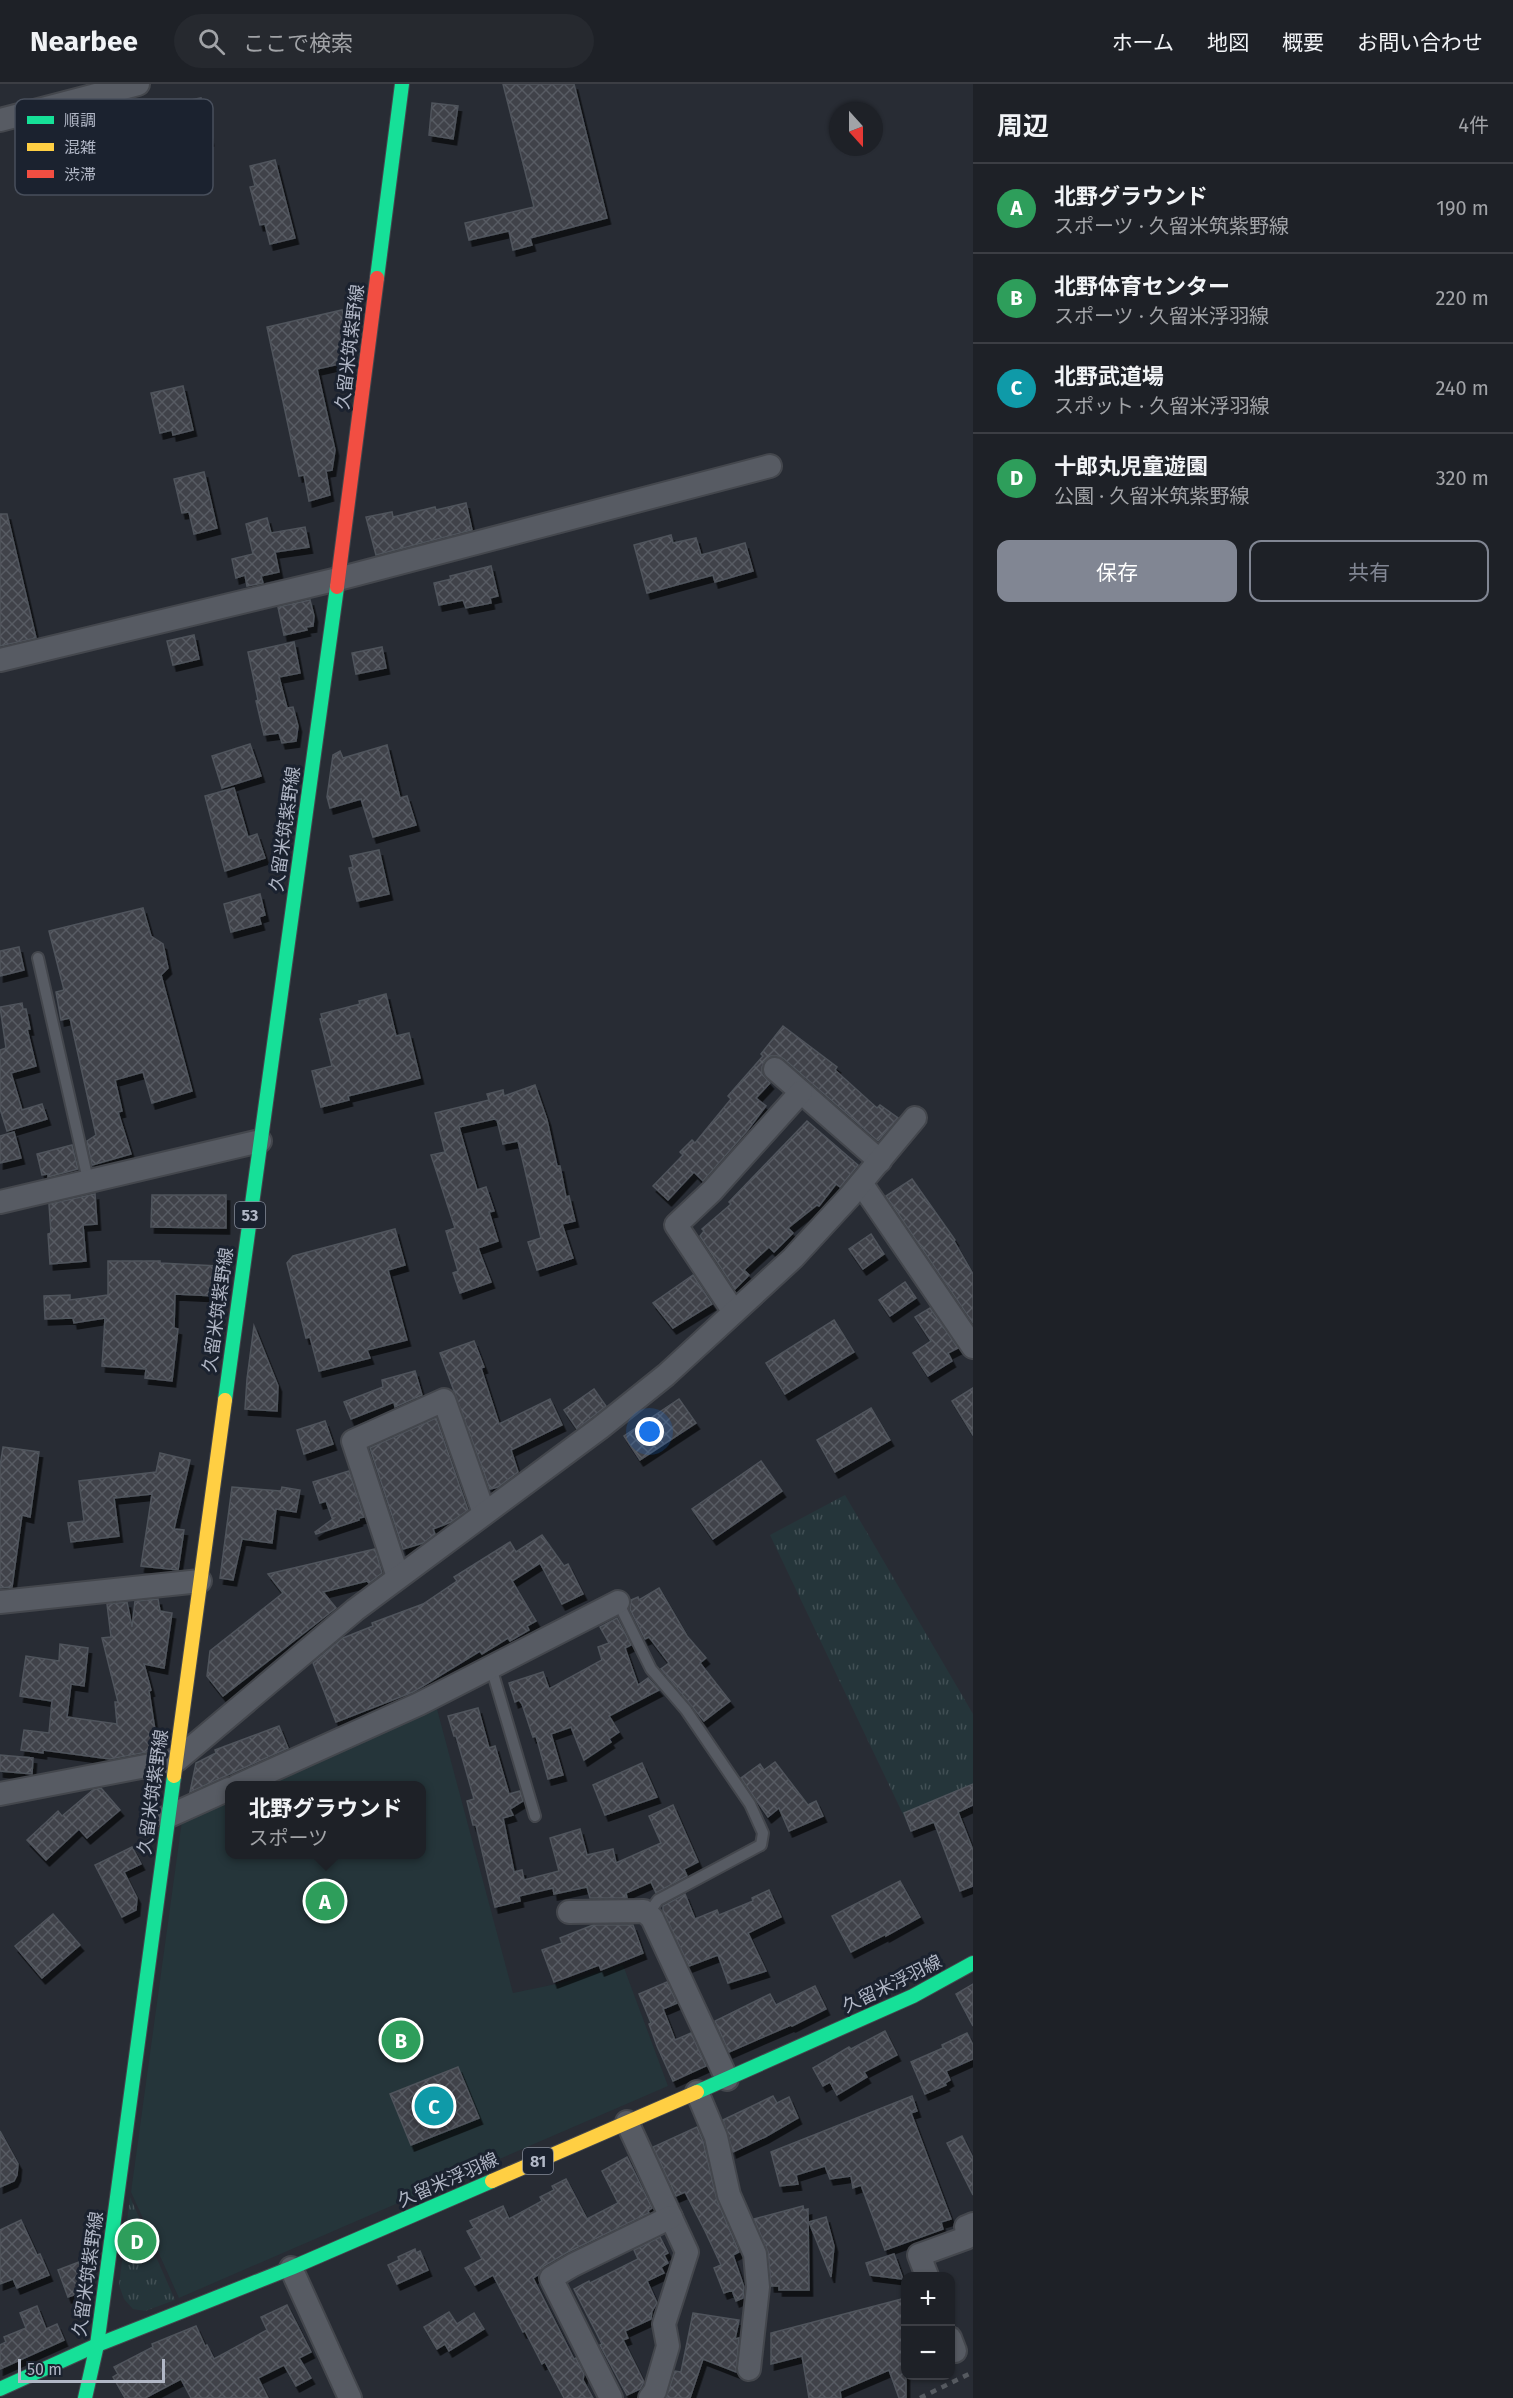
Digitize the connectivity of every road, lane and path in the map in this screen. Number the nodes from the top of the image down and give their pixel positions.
1 (138, 84) edge
2 (402, 84) edge
3 (80, 99) edge
4 (15, 116) edge
5 (0, 120) edge
6 (770, 466) dead end
7 (338, 579) junction
8 (0, 660) edge
9 (38, 958) dead end
10 (775, 1069) dead end
11 (801, 1092) junction
12 (915, 1118) dead end
13 (260, 1141) junction
14 (880, 1161) junction
15 (88, 1180) junction
16 (861, 1183) junction
17 (0, 1202) edge
18 (735, 1312) junction
19 (973, 1347) edge
20 (484, 1513) junction
21 (398, 1577) junction
22 (200, 1581) junction
23 (0, 1602) edge
24 (618, 1602) joint
25 (491, 1667) junction
26 (177, 1760) junction
27 (246, 1781) edge
28 (225, 1791) edge
29 (0, 1794) edge
30 (535, 1816) dead end
31 (167, 1817) junction
32 (569, 1912) dead end
33 (648, 1914) junction
34 (973, 1963) edge
35 (727, 2079) junction
36 (697, 2092) junction
37 (627, 2122) junction
38 (671, 2217) junction
39 (973, 2224) edge
40 (291, 2268) junction
41 (925, 2272) edge
42 (97, 2345) junction
43 (749, 2369) dead end
44 (0, 2389) edge
45 (85, 2398) edge
46 (350, 2398) edge
47 (611, 2398) edge
48 (650, 2398) edge

1 - 3 street
2 - 7 main road, 久留米筑紫野線 / 53
4 - 5 street
6 - 7 street
7 - 8 street
7 - 13 main road, 久留米筑紫野線 / 53
9 - 15 lane
10 - 11 street
11 - 14 street
11 - 18 street
12 - 14 street
13 - 15 street
13 - 22 main road, 久留米筑紫野線 / 53
14 - 16 street
15 - 17 street
16 - 18 street
16 - 19 street
18 - 20 street
20 - 21 street
20 - 21 street
21 - 26 street
22 - 23 street
22 - 26 main road, 久留米筑紫野線 / 53
24 - 25 street
24 - 33 lane
25 - 27 street
25 - 30 lane
26 - 29 street
26 - 31 main road, 久留米筑紫野線 / 53
28 - 31 street
31 - 42 main road, 久留米筑紫野線 / 53
32 - 33 street
33 - 35 street
34 - 35 main road, 久留米浮羽線 / 81
35 - 36 main road, 久留米浮羽線 / 81
36 - 37 main road, 久留米浮羽線 / 81
36 - 43 street
37 - 38 street
37 - 40 main road, 久留米浮羽線 / 81
38 - 47 street
38 - 48 street
39 - 41 street
40 - 42 main road, 久留米浮羽線 / 81
40 - 46 street
42 - 44 main road, 久留米浮羽線
42 - 45 main road, 久留米筑紫野線 / 53

